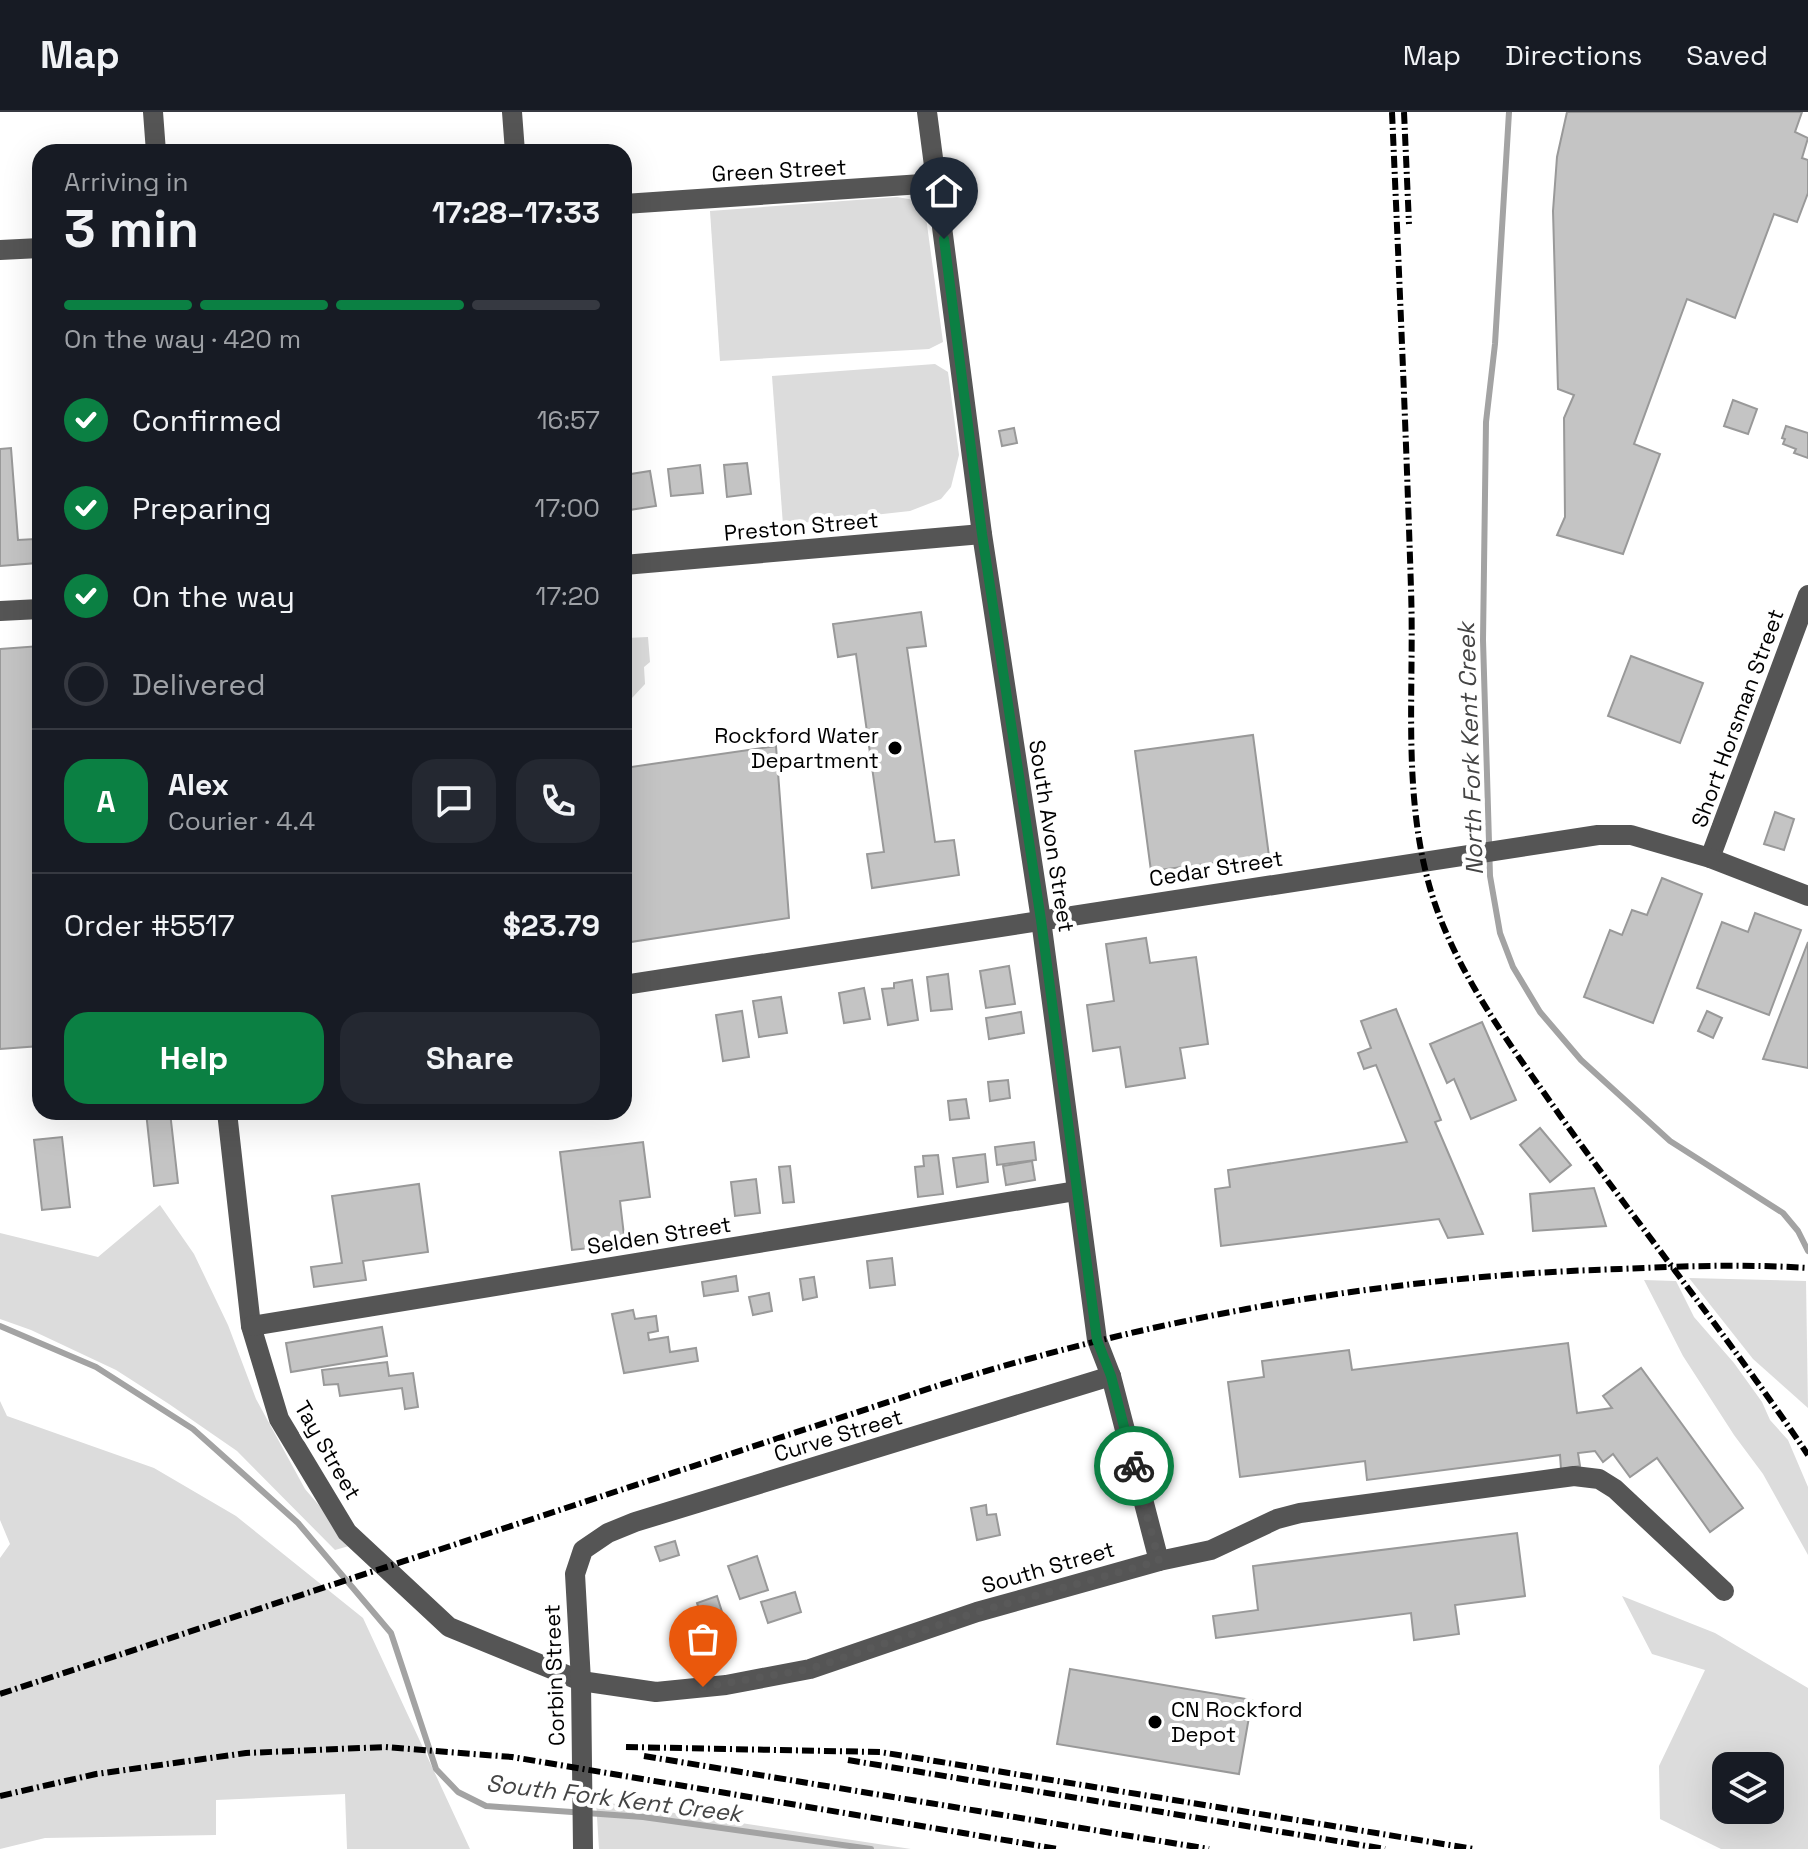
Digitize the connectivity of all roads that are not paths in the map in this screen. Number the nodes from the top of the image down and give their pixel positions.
1 (153, 112) edge
2 (512, 112) edge
3 (927, 112) edge
4 (155, 144) edge
5 (514, 144) edge
6 (937, 183) junction
7 (632, 203) edge
8 (32, 248) edge
9 (0, 250) edge
10 (982, 534) junction
11 (632, 564) edge
12 (1808, 595) edge
13 (32, 609) edge
14 (0, 611) edge
15 (1710, 858) junction
16 (1808, 896) edge
17 (1041, 920) junction
18 (632, 984) edge
19 (228, 1120) edge
20 (1076, 1191) junction
21 (251, 1326) junction
22 (1111, 1376) junction
23 (583, 1550) joint
24 (1159, 1561) junction
25 (1724, 1591) dead end
26 (581, 1681) junction
27 (583, 1841) edge

1 - 4 street
2 - 5 street
3 - 6 street, South Avon Street
6 - 7 street, Green Street
6 - 10 street, South Avon Street
8 - 9 street
10 - 11 street, Preston Street
10 - 17 street, South Avon Street
12 - 15 street, Short Horsman Street
13 - 14 street
15 - 16 street, Cedar Street
15 - 17 street, Cedar Street
17 - 18 street, Cedar Street
17 - 20 street, South Avon Street
19 - 21 street, Tay Street
20 - 21 street, Selden Street
20 - 22 street, South Avon Street
21 - 26 street, Tay Street
22 - 23 street, Curve Street
22 - 24 street, South Avon Street
23 - 26 street, Corbin Street
24 - 25 street, South Street
24 - 26 street, South Street
26 - 27 street, Corbin Street

